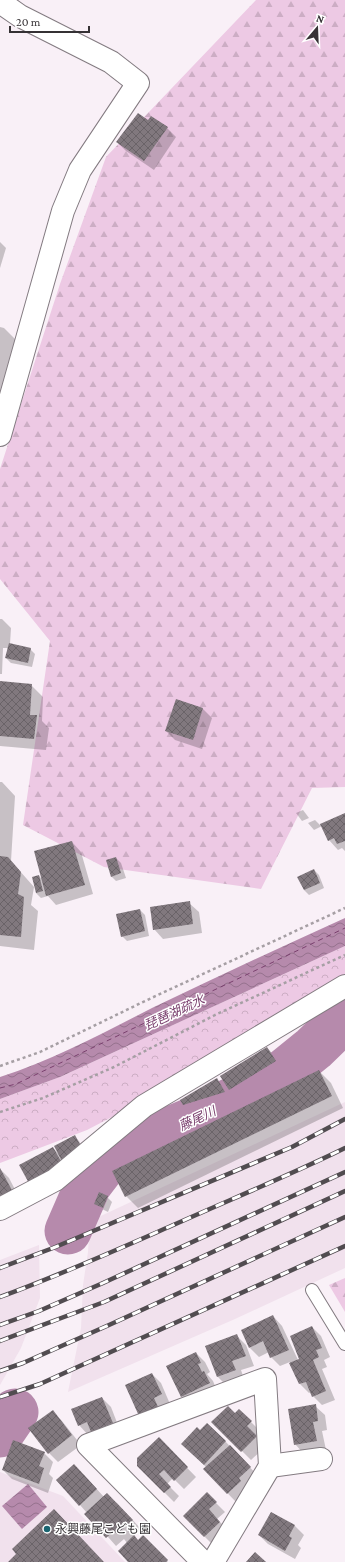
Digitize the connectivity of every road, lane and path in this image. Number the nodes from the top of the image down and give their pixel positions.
1 (0, 2) edge
2 (0, 435) edge
3 (345, 908) edge
4 (345, 955) edge
5 (345, 986) edge
6 (0, 1066) edge
7 (0, 1112) edge
8 (0, 1209) edge
9 (312, 1290) dead end
10 (345, 1344) edge
11 (321, 1459) dead end
12 (270, 1466) junction
13 (203, 1562) edge
14 (213, 1562) edge

1 - 2 street
3 - 6 path
4 - 7 path
5 - 8 street
9 - 10 lane
11 - 12 street
12 - 13 street
12 - 14 street

